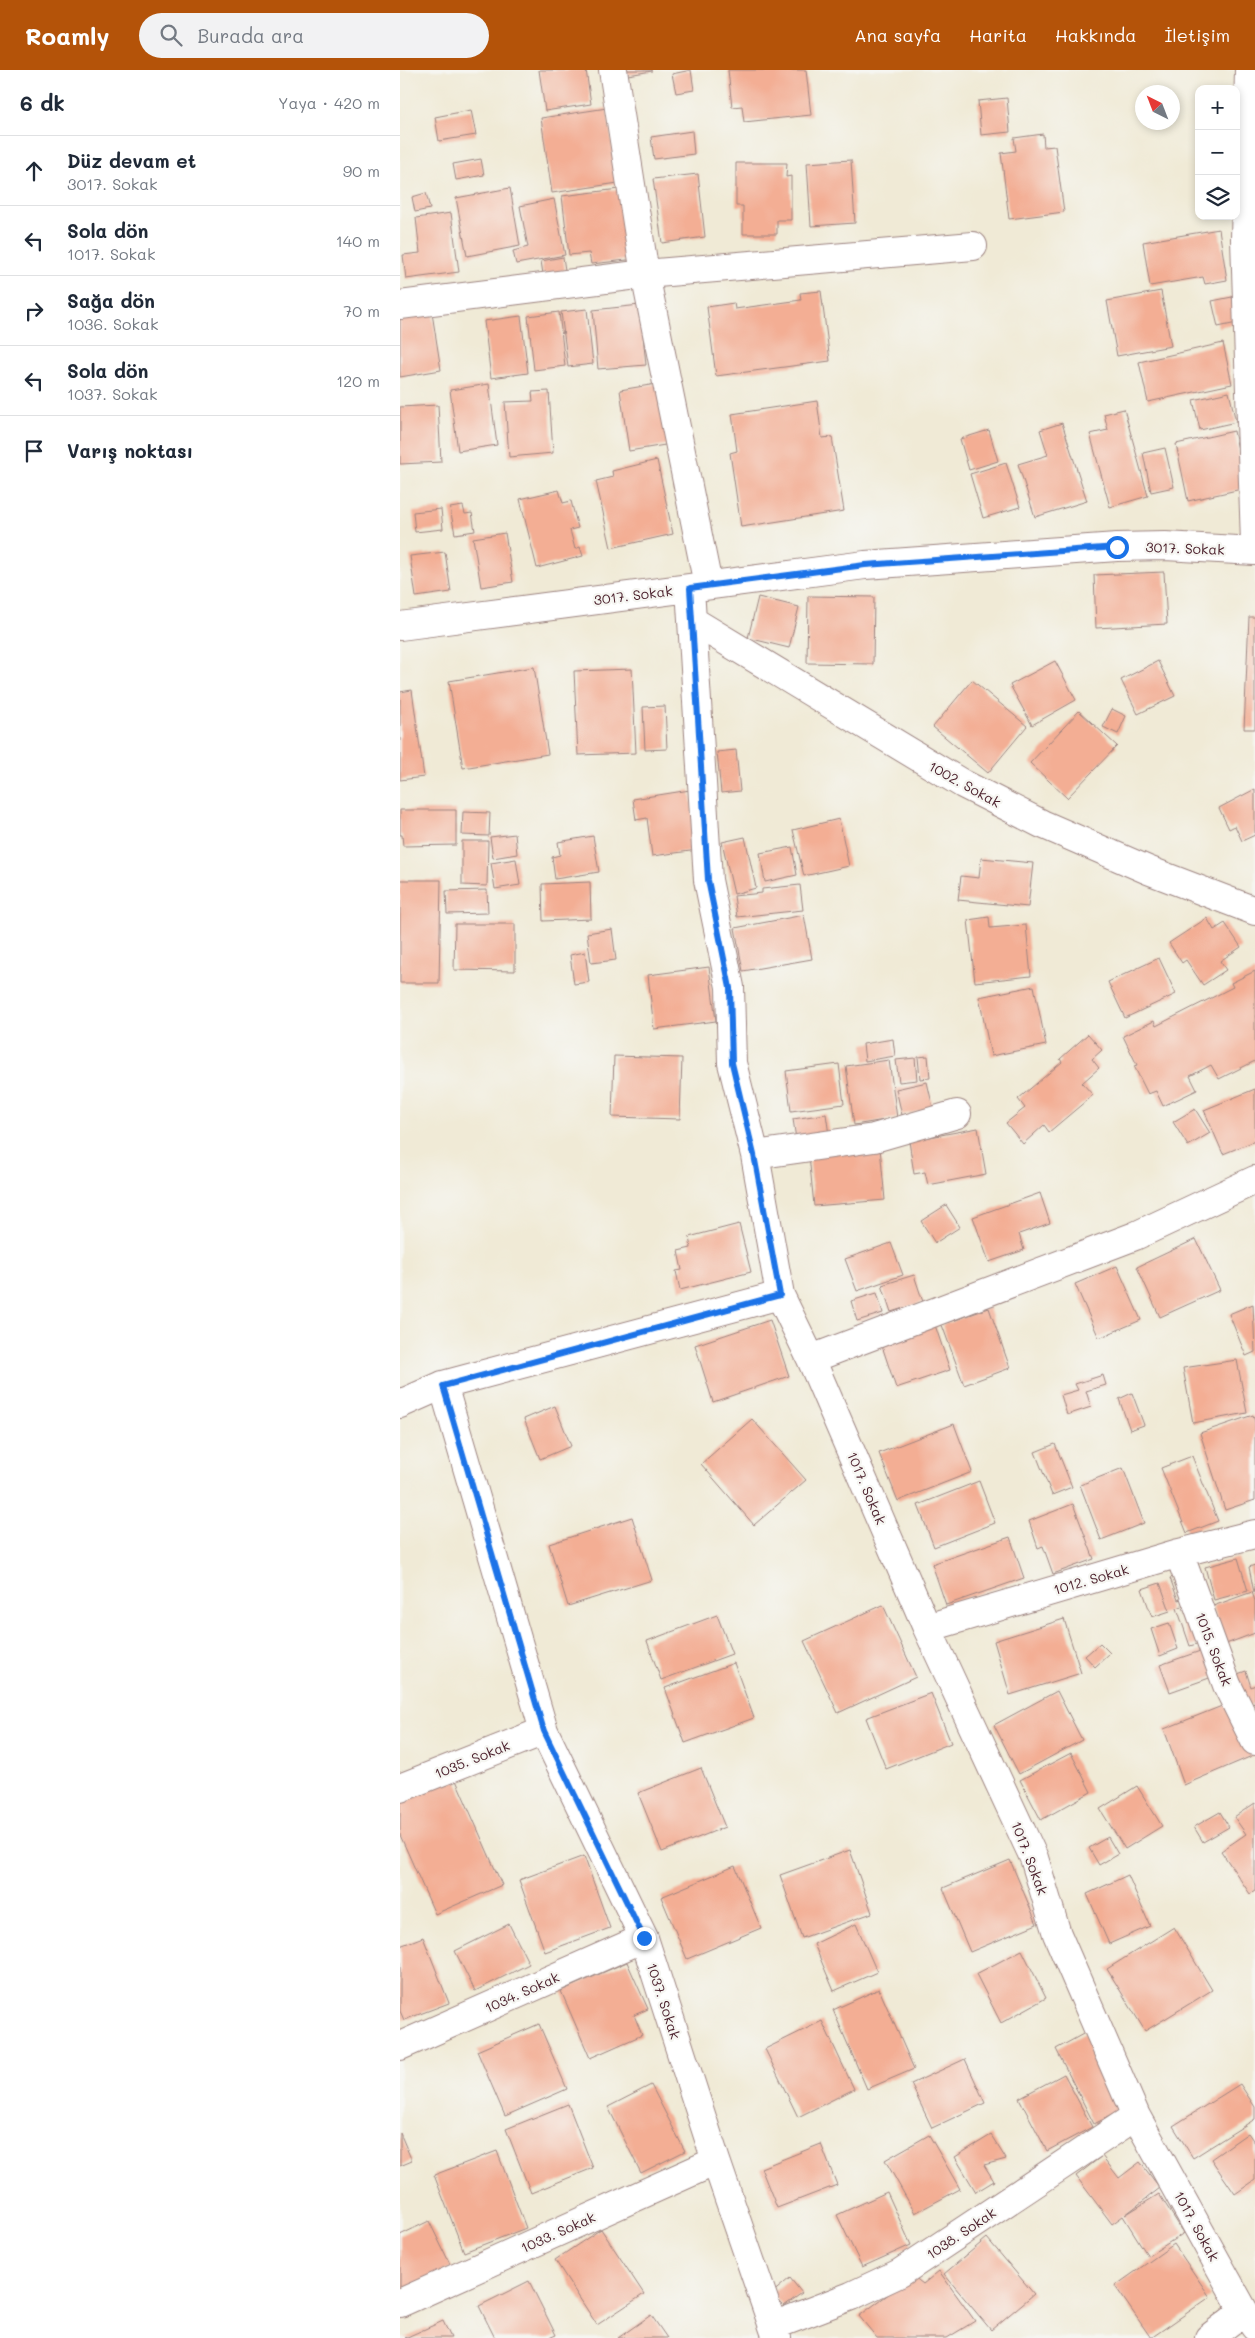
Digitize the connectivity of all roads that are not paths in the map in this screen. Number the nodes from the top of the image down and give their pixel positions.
1 (612, 70) edge
2 (1249, 70) edge
3 (973, 246) dead end
4 (645, 274) junction
5 (400, 305) edge
6 (1255, 543) edge
7 (1255, 551) edge
8 (699, 587) junction
9 (692, 621) junction
10 (400, 626) edge
11 (1255, 911) edge
12 (957, 1114) dead end
13 (754, 1155) junction
14 (1255, 1180) edge
15 (780, 1295) junction
16 (811, 1359) junction
17 (443, 1386) junction
18 (400, 1404) edge
19 (1255, 1534) edge
20 (1179, 1554) junction
21 (927, 1628) junction
22 (544, 1731) junction
23 (1255, 1741) edge
24 (400, 1788) edge
25 (644, 1938) junction
26 (400, 2046) edge
27 (1136, 2116) junction
28 (716, 2161) junction
29 (400, 2303) edge
30 (1249, 2319) edge
31 (775, 2332) edge
32 (1209, 2338) edge

1 - 4 street, 1017. Sokak
2 - 6 street
3 - 4 street
4 - 5 street
4 - 8 street, 1017. Sokak
7 - 8 street, 3017. Sokak
8 - 9 street, 1017. Sokak
8 - 10 street, 3017. Sokak
9 - 11 street, 1002. Sokak
9 - 13 street, 1017. Sokak
12 - 13 street
13 - 15 street, 1017. Sokak
14 - 16 street
15 - 16 street, 1017. Sokak
15 - 17 street
16 - 21 street, 1017. Sokak
17 - 18 street
17 - 22 street, 1037. Sokak
19 - 20 street, 1012. Sokak
20 - 21 street, 1012. Sokak
20 - 23 street, 1015. Sokak
21 - 27 street, 1017. Sokak
22 - 24 street, 1035. Sokak
22 - 25 street, 1037. Sokak
25 - 26 street, 1034. Sokak
25 - 28 street, 1037. Sokak
27 - 30 street, 1017. Sokak
27 - 31 street, 1038. Sokak
28 - 29 street, 1033. Sokak
28 - 31 street, 1037. Sokak
30 - 32 street

